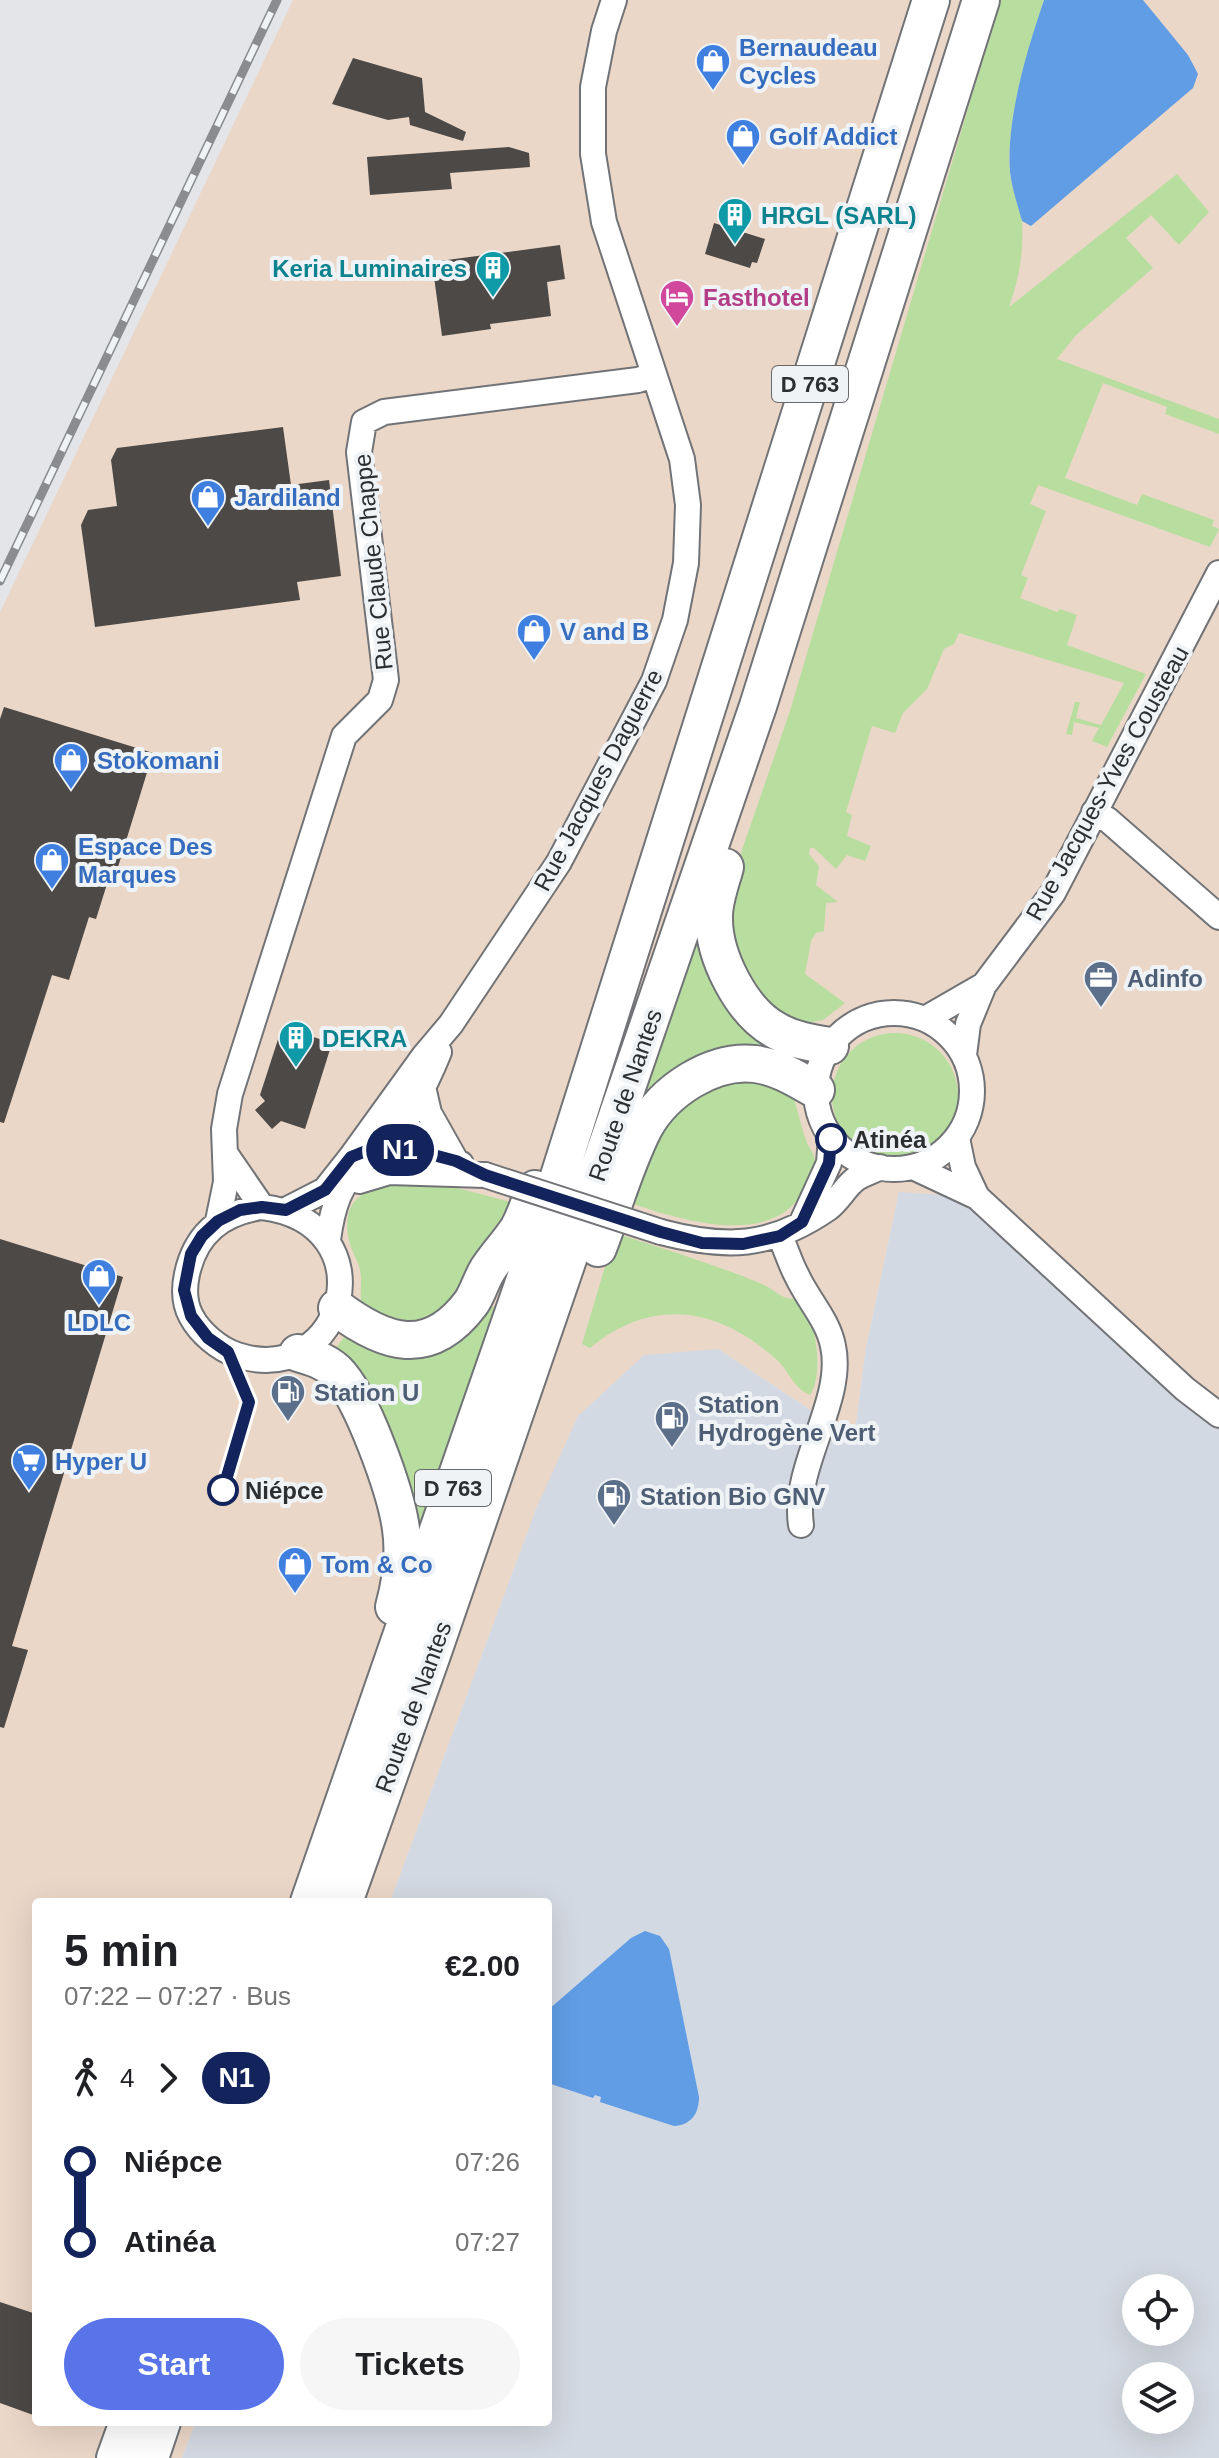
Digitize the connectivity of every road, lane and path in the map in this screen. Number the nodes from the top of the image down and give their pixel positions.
1 (614, 0) edge
2 (931, 0) edge
3 (981, 0) edge
4 (654, 375) junction
5 (1219, 573) edge
6 (747, 738) junction
7 (1094, 812) junction
8 (1219, 917) edge
9 (984, 985) junction
10 (925, 1019) junction
11 (451, 1024) junction
12 (830, 1046) junction
13 (964, 1055) junction
14 (423, 1087) junction
15 (816, 1090) junction
16 (831, 1137) junction
17 (957, 1138) junction
18 (571, 1141) junction
19 (387, 1149) junction
20 (227, 1156) junction
21 (351, 1157) junction
22 (456, 1161) junction
23 (880, 1167) junction
24 (913, 1167) junction
25 (485, 1175) junction
26 (340, 1194) junction
27 (977, 1197) junction
28 (274, 1208) junction
29 (218, 1221) junction
30 (802, 1222) junction
31 (780, 1236) junction
32 (328, 1240) junction
33 (337, 1308) junction
34 (298, 1353) junction
35 (1219, 1415) edge
36 (801, 1525) dead end
37 (434, 1649) junction
38 (365, 1742) junction
39 (310, 1898) edge
40 (345, 1898) edge
41 (127, 2426) edge
42 (161, 2426) edge
43 (115, 2458) edge
44 (150, 2458) edge

1 - 4 street, Rue Jacques Daguerre
2 - 18 highway, Route de Nantes / D 763
3 - 6 highway, Route de Nantes / D 763
4 - 11 street, Rue Jacques Daguerre
4 - 20 street, Rue Claude Chappe
5 - 7 street, Rue Jacques-Yves Cousteau
6 - 12 highway
6 - 37 highway, Route de Nantes / D 763
7 - 8 street
7 - 9 street, Rue Jacques-Yves Cousteau
9 - 10 street, Rue Jacques-Yves Cousteau
9 - 13 street, Rue Jacques-Yves Cousteau
10 - 12 street
10 - 13 street
11 - 14 street, Rue Jacques Daguerre
11 - 21 street, Rue Jacques Daguerre
12 - 15 street
13 - 17 street
14 - 19 street, Rue Jacques Daguerre
14 - 22 street
15 - 16 street
15 - 37 highway
16 - 23 street
16 - 30 street
17 - 24 street
17 - 27 street
18 - 33 highway
18 - 38 highway, Route de Nantes / D 763
19 - 21 street
19 - 22 street
19 - 26 street, Rue Jacques Daguerre
20 - 28 street
20 - 29 street
21 - 28 street, Rue Jacques Daguerre
22 - 25 street
23 - 24 street
23 - 30 street
24 - 27 street
25 - 26 street
25 - 31 street, bridge
26 - 32 street, Rue Jacques Daguerre
27 - 35 street
28 - 29 street
28 - 32 street
29 - 34 street
30 - 31 street
31 - 36 street
32 - 33 street
33 - 34 street
34 - 38 highway
37 - 40 highway, Route de Nantes / D 763
38 - 39 highway, Route de Nantes / D 763
41 - 43 highway
42 - 44 highway

